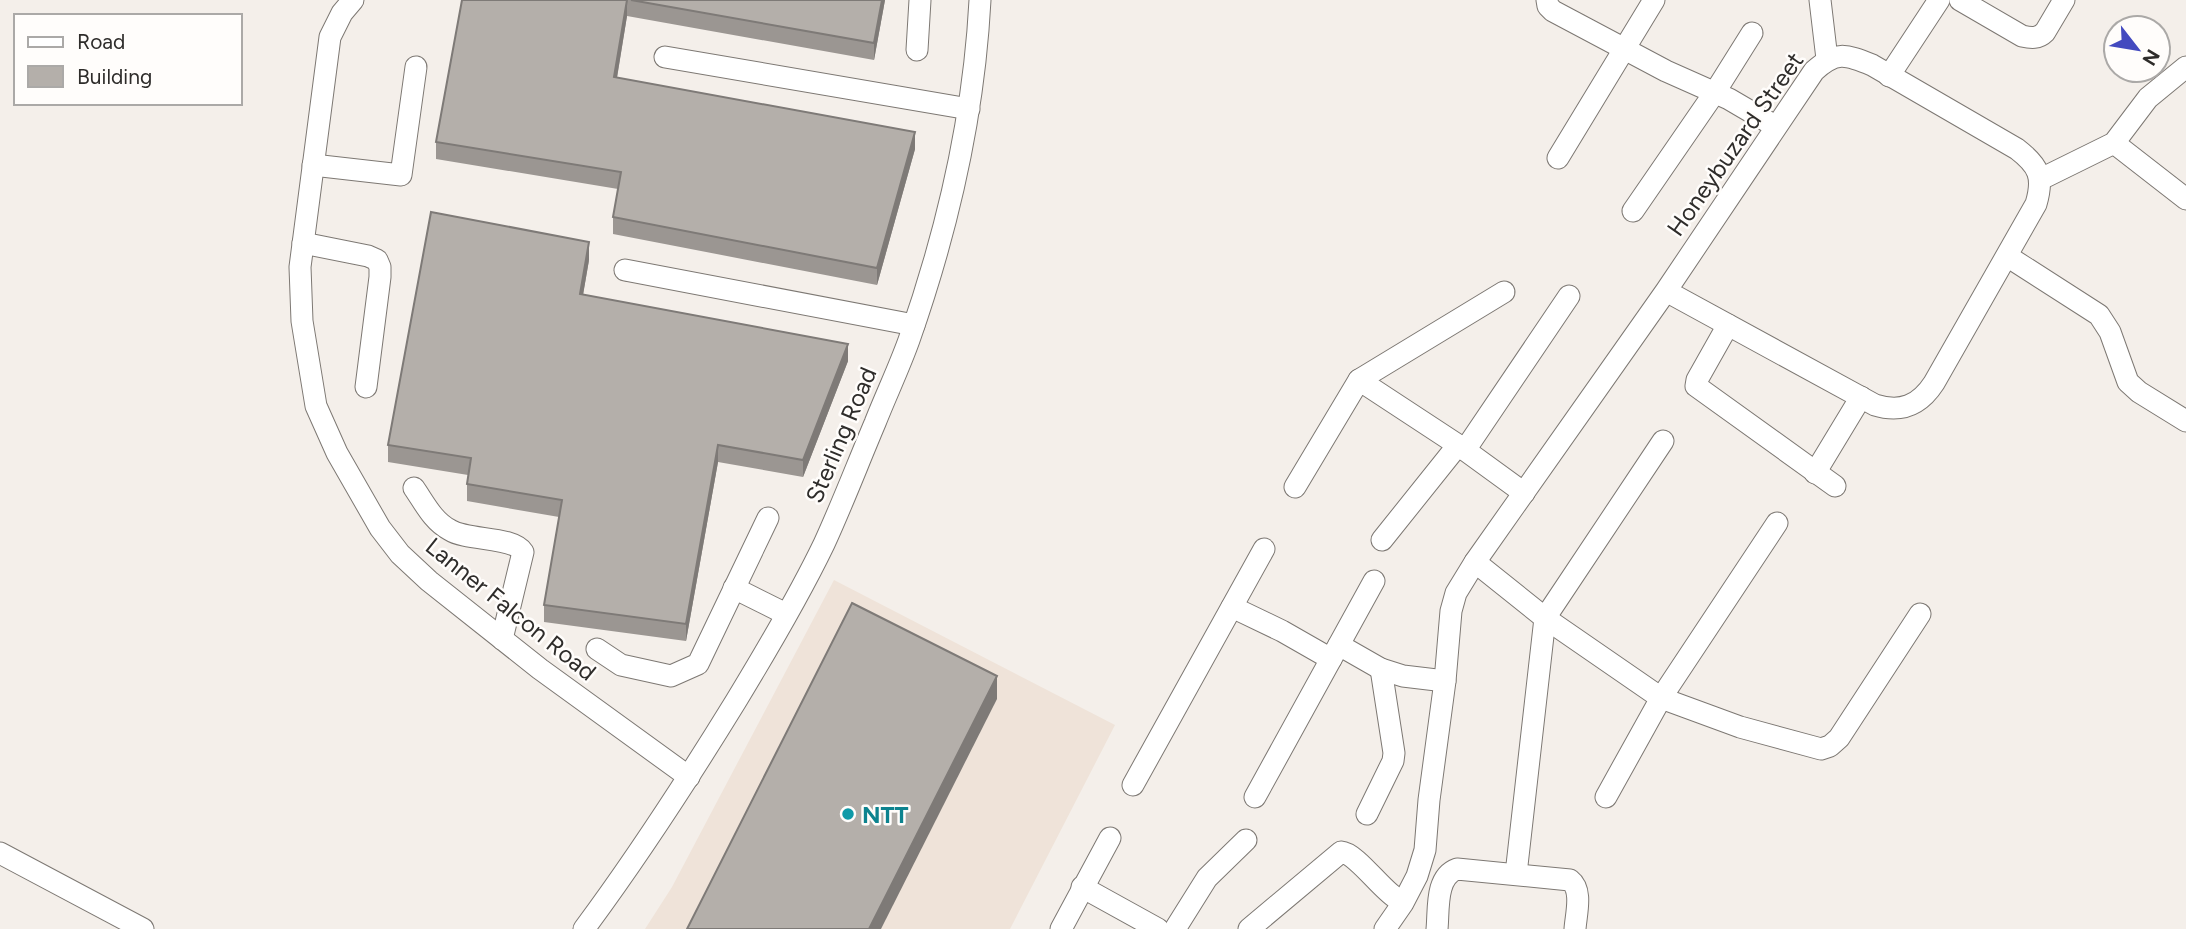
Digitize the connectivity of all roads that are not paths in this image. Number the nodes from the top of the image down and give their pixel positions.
1 (353, 0) edge
2 (920, 0) edge
3 (980, 0) edge
4 (1548, 0) edge
5 (1654, 0) edge
6 (1820, 0) edge
7 (1939, 0) edge
8 (1959, 0) edge
9 (2064, 0) edge
10 (1752, 33) dead end
11 (917, 50) dead end
12 (1625, 50) junction
13 (665, 57) dead end
14 (1827, 59) junction
15 (416, 67) dead end
16 (2186, 67) edge
17 (1889, 76) junction
18 (1715, 92) junction
19 (970, 109) junction
20 (1775, 126) junction
21 (2114, 143) junction
22 (1558, 158) dead end
23 (313, 165) junction
24 (2041, 179) junction
25 (2186, 199) edge
26 (1633, 211) dead end
27 (303, 243) junction
28 (2007, 256) junction
29 (625, 270) dead end
30 (1504, 292) dead end
31 (1666, 292) junction
32 (1569, 296) dead end
33 (914, 325) junction
34 (1728, 325) junction
35 (1359, 380) junction
36 (366, 387) dead end
37 (1861, 397) junction
38 (2186, 421) edge
39 (1663, 441) dead end
40 (1462, 447) junction
41 (1815, 472) junction
42 (1835, 486) dead end
43 (1295, 487) dead end
44 (414, 488) dead end
45 (1524, 493) junction
46 (768, 518) dead end
47 (1777, 523) dead end
48 (1382, 540) dead end
49 (1264, 549) dead end
50 (1475, 562) junction
51 (1374, 581) dead end
52 (734, 588) junction
53 (1232, 607) junction
54 (786, 614) junction
55 (1920, 614) dead end
56 (1545, 618) junction
57 (502, 639) junction
58 (597, 649) dead end
59 (1335, 652) junction
60 (1381, 668) junction
61 (1445, 681) junction
62 (1661, 698) junction
63 (690, 778) junction
64 (1133, 785) dead end
65 (1255, 797) dead end
66 (1606, 797) dead end
67 (1429, 800) junction
68 (1367, 814) dead end
69 (1110, 838) dead end
70 (1246, 840) dead end
71 (643, 849) junction
72 (0, 853) edge
73 (1516, 874) junction
74 (1082, 887) junction
75 (1396, 898) junction
76 (143, 929) edge
77 (584, 929) edge
78 (600, 929) edge
79 (1061, 929) edge
80 (1158, 929) edge
81 (1175, 929) edge
82 (1248, 929) edge
83 (1368, 929) edge
84 (1385, 929) edge
85 (1437, 929) edge
86 (1575, 929) edge

1 - 23 street, Lanner Falcon Road
2 - 11 street
3 - 19 street, Sterling Road
4 - 12 street
5 - 12 street
6 - 14 street
7 - 17 street
8 - 9 street
10 - 18 street
12 - 18 street
12 - 22 street
13 - 19 street
14 - 17 street, Honeybuzard Street
14 - 20 street, Honeybuzard Street
15 - 23 street
16 - 21 street
17 - 24 street, Honeybuzard Street
18 - 20 street
18 - 26 street
19 - 33 street, Sterling Road
20 - 31 street, Honeybuzard Street
21 - 24 street
21 - 25 street
23 - 27 street, Lanner Falcon Road
24 - 28 street
27 - 36 street
27 - 57 street, Lanner Falcon Road
28 - 37 street
28 - 38 street
29 - 33 street
30 - 35 street
31 - 34 street
31 - 45 street, Honeybuzard Street
32 - 40 street
33 - 54 street, Sterling Road
34 - 37 street
34 - 41 street
35 - 40 street
35 - 43 street
37 - 41 street
39 - 56 street
40 - 45 street
40 - 48 street
41 - 42 street
44 - 57 street
45 - 50 street, Honeybuzard Street
46 - 52 street
47 - 62 street
49 - 53 street
50 - 56 street
50 - 61 street, Honeybuzard Street
51 - 59 street
52 - 54 street
52 - 58 street
53 - 59 street
53 - 64 street
54 - 63 street, Sterling Road
55 - 62 street
56 - 62 street
56 - 73 street
57 - 63 street, Lanner Falcon Road
59 - 60 street
59 - 65 street
60 - 61 street
60 - 68 street
61 - 67 street, Honeybuzard Street
62 - 66 street
63 - 71 street, Sterling Road
67 - 75 street, Honeybuzard Street
67 - 84 street, Honeybuzard Street
69 - 74 street
70 - 81 street
71 - 77 street, Sterling Road
71 - 78 street, Sterling Road
72 - 76 street
73 - 85 street
73 - 86 street
74 - 79 street
74 - 80 street
75 - 82 street
75 - 83 street, Honeybuzard Street

